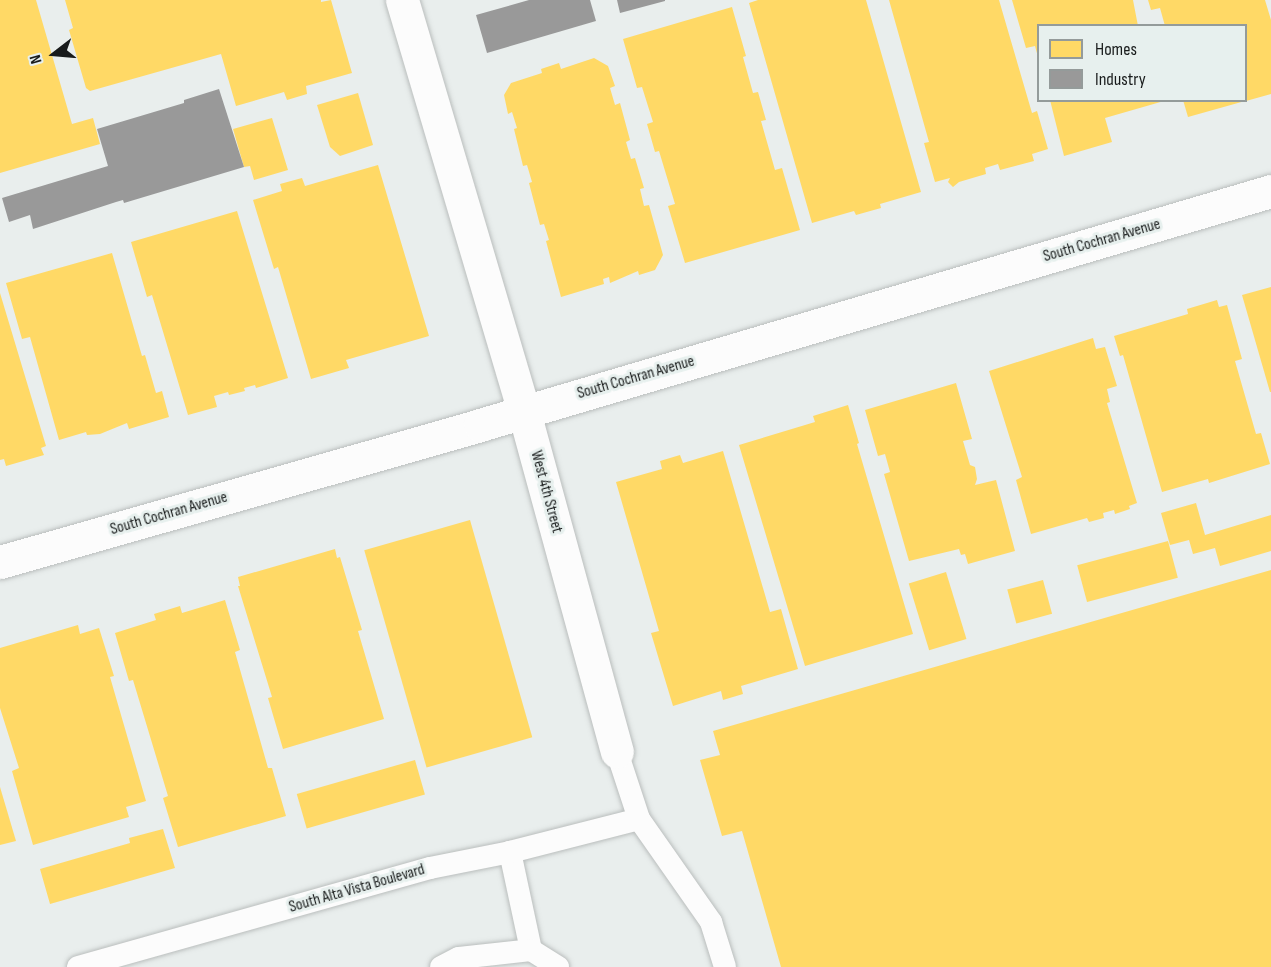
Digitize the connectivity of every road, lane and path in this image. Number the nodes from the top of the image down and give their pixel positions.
1 (402, 0) edge
2 (1271, 191) edge
3 (524, 412) junction
4 (0, 562) edge
5 (617, 752) joint
6 (639, 819) junction
7 (510, 852) junction
8 (531, 950) junction
9 (78, 967) edge
10 (441, 967) edge
11 (558, 967) edge
12 (725, 967) edge

1 - 3 street, West 4th Street
2 - 3 street, South Cochran Avenue
3 - 4 street, South Cochran Avenue
3 - 5 street, West 4th Street
5 - 6 lane, West 4th Street
6 - 7 lane, South Alta Vista Boulevard
6 - 12 lane, West 4th Street
7 - 8 lane
7 - 9 lane, South Alta Vista Boulevard
8 - 10 lane
8 - 11 lane

